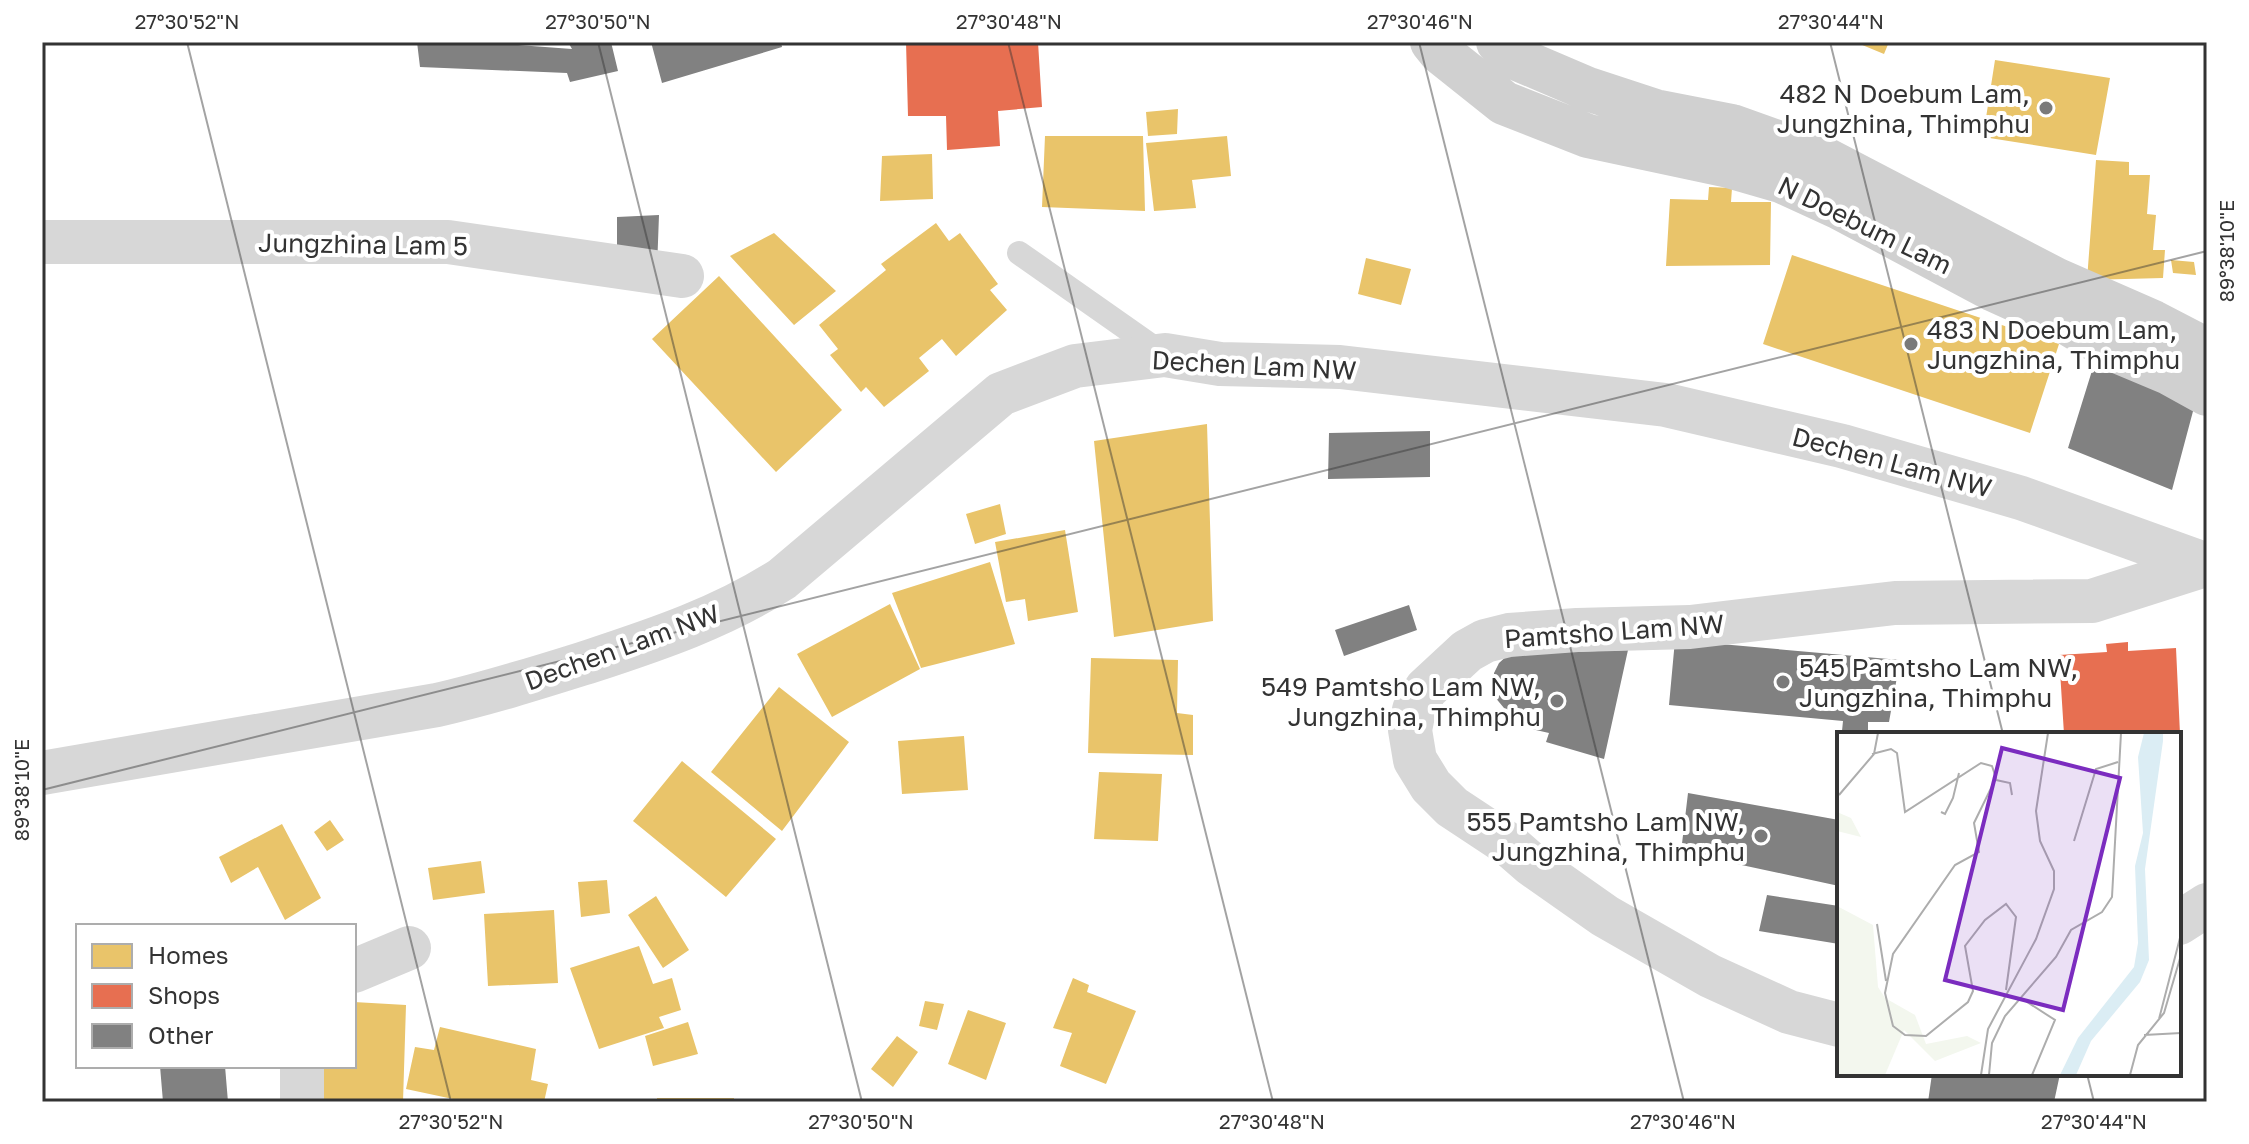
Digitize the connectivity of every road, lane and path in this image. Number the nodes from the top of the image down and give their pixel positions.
1 (1432, 42) edge
2 (1498, 42) edge
3 (42, 242) edge
4 (1019, 253) dead end
5 (682, 276) dead end
6 (2207, 350) edge
7 (1165, 355) junction
8 (2207, 394) edge
9 (2206, 565) edge
10 (42, 773) edge
11 (2207, 905) edge
12 (2181, 922) edge
13 (409, 948) dead end
14 (356, 970) edge
15 (1837, 1024) edge
16 (302, 1068) edge
17 (302, 1102) edge

1 - 8 main road, N Doebum Lam
2 - 6 main road, N Doebum Lam
3 - 5 street, Jungzhina Lam 5
4 - 7 lane
7 - 9 street, Dechen Lam NW
7 - 10 street, Dechen Lam NW
9 - 15 street, Pamtsho Lam NW
11 - 12 street
13 - 14 street
16 - 17 street

